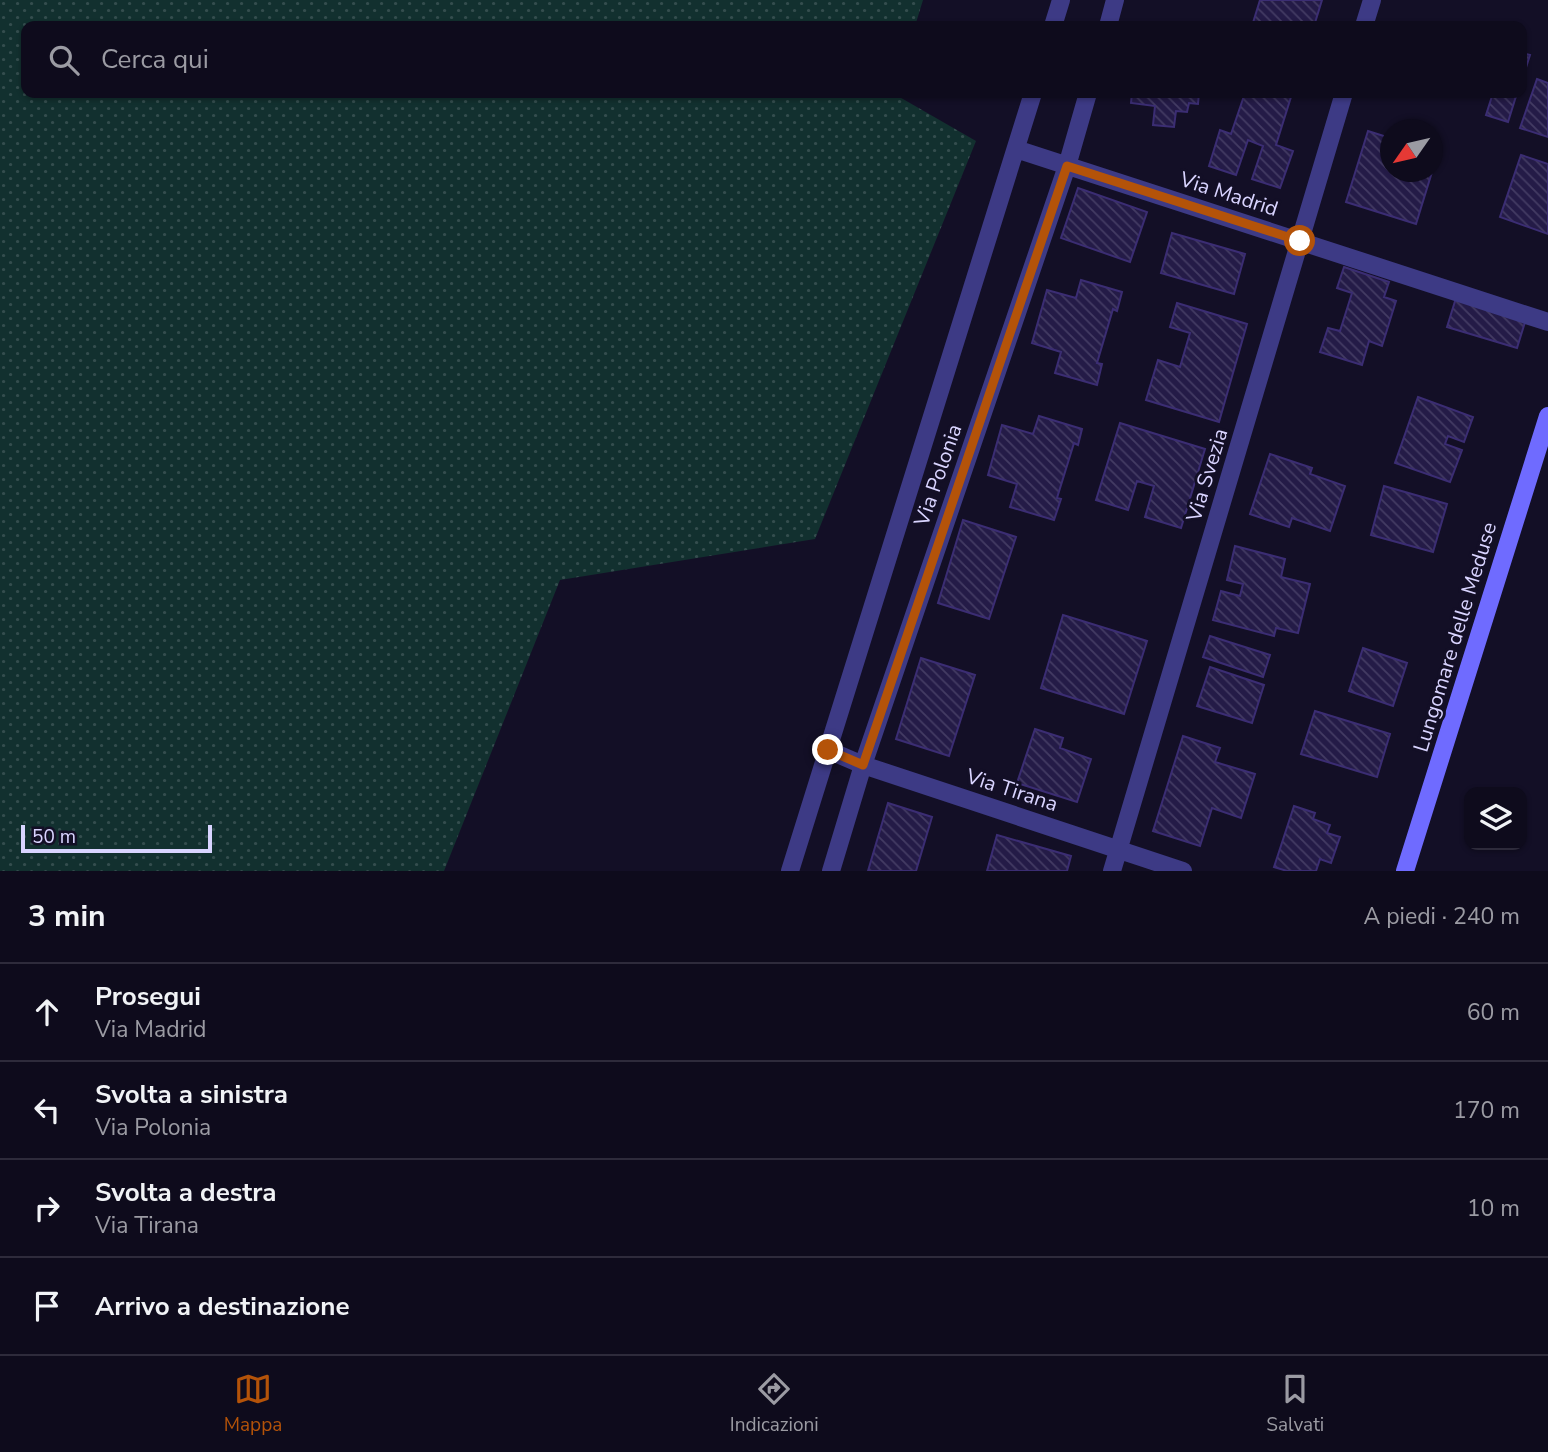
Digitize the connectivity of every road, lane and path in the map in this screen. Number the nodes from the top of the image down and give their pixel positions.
1 (1061, 0) edge
2 (1115, 0) edge
3 (1371, 0) edge
4 (1055, 21) edge
5 (1109, 21) edge
6 (1365, 21) edge
7 (1031, 98) edge
8 (1087, 98) edge
9 (1343, 98) edge
10 (1016, 149) junction
11 (1067, 166) junction
12 (1300, 241) junction
13 (1548, 321) edge
14 (1548, 416) edge
15 (828, 750) junction
16 (863, 765) junction
17 (1119, 849) junction
18 (790, 871) edge
19 (831, 871) edge
20 (1112, 871) edge
21 (1183, 871) edge
22 (1405, 871) edge

1 - 4 street
2 - 5 street
3 - 6 street
7 - 10 street, Via Polonia
8 - 11 street, Via Polonia
9 - 12 street, Via Svezia
10 - 11 street, Via Madrid
10 - 15 street, Via Polonia
11 - 12 street, Via Madrid
11 - 16 street, Via Polonia
12 - 13 street, Via Madrid
12 - 17 street, Via Svezia
14 - 22 main road, Lungomare delle Meduse
15 - 16 street, Via Tirana
15 - 18 street, Via Polonia
16 - 17 street, Via Tirana
16 - 19 street, Via Polonia
17 - 20 street, Via Svezia
17 - 21 street, Via Tirana

